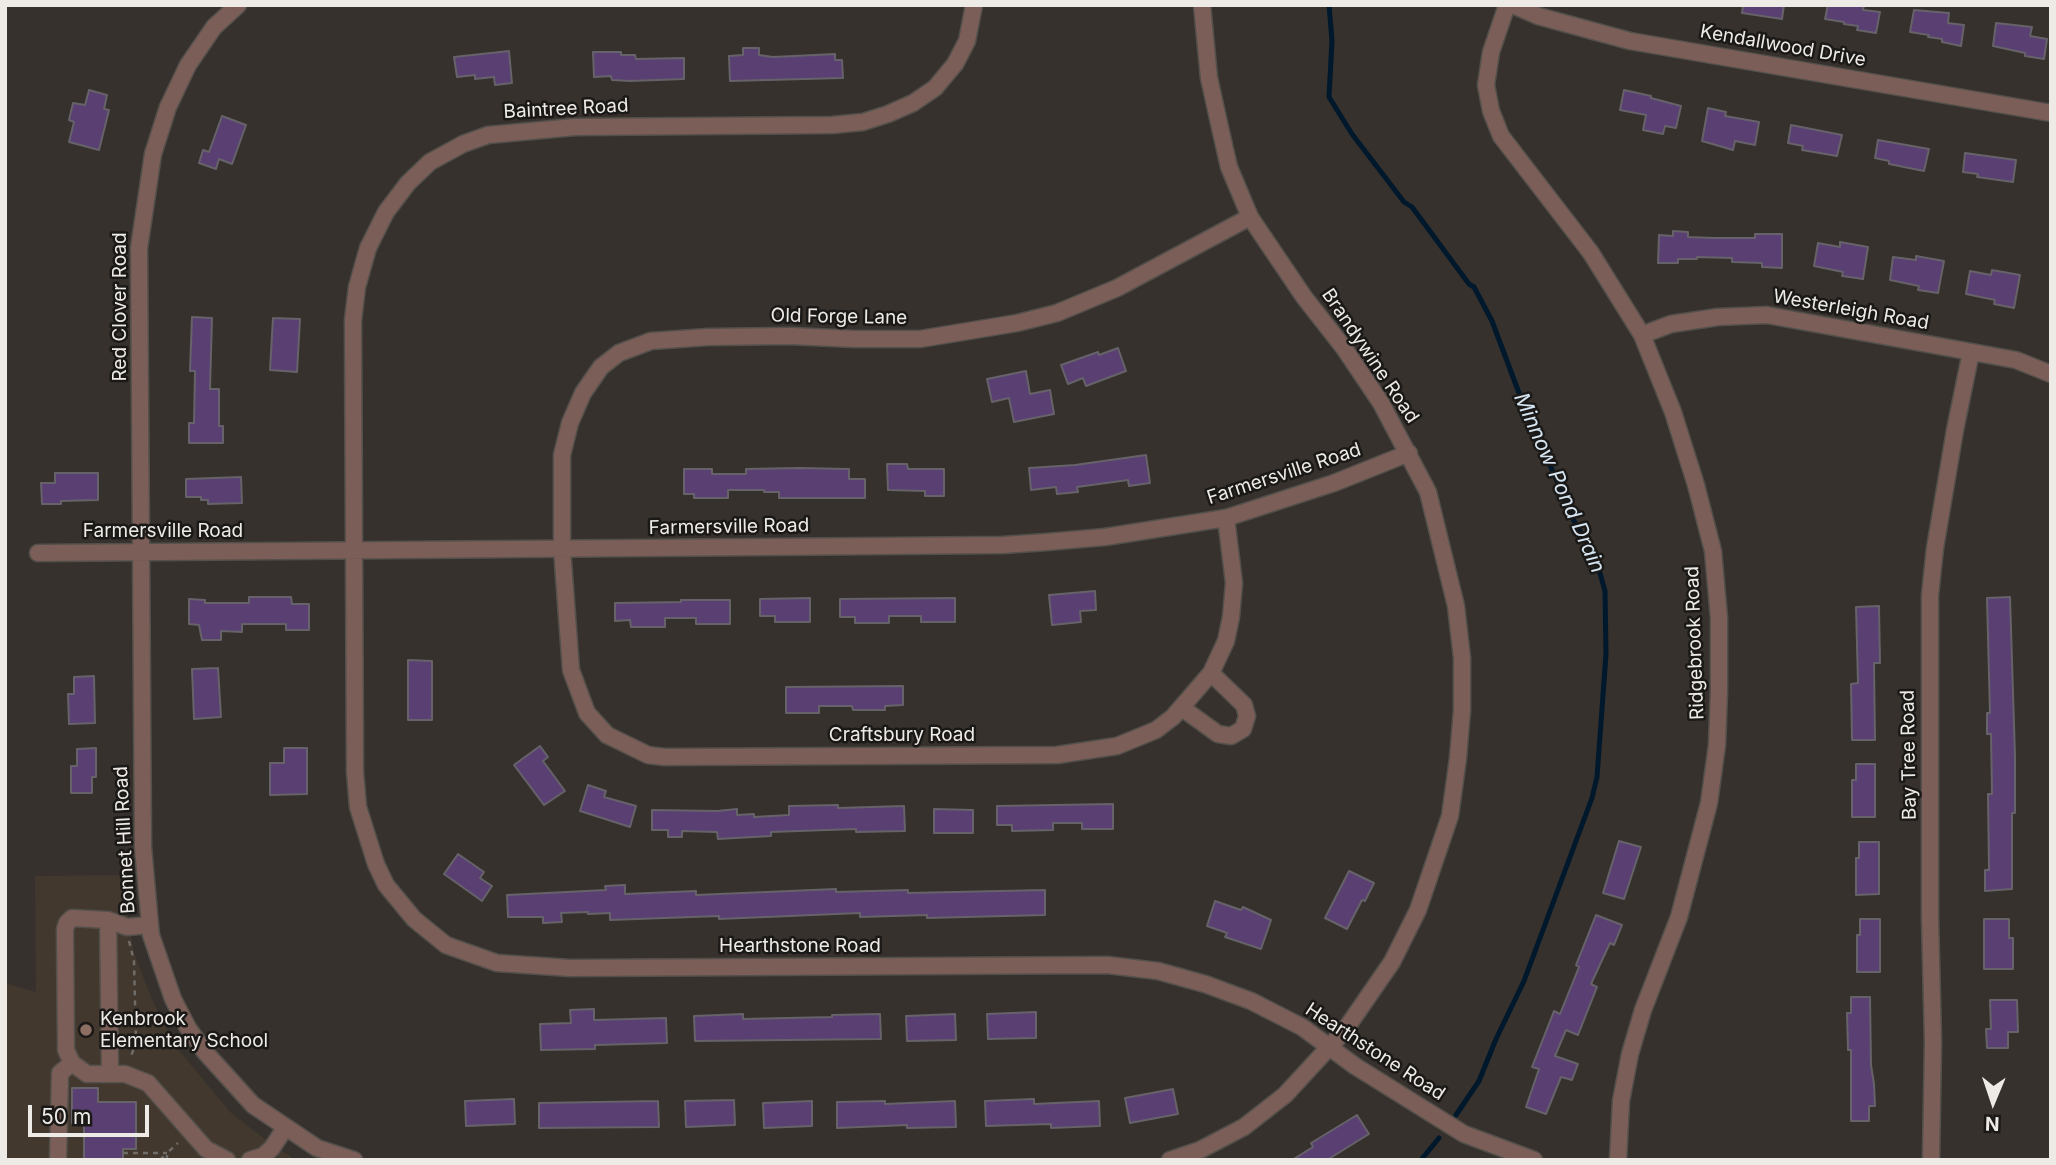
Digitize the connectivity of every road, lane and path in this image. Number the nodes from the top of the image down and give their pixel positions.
1 (974, 5) edge
2 (1202, 5) edge
3 (1507, 5) edge
4 (1513, 5) edge
5 (233, 7) edge
6 (2051, 113) edge
7 (1250, 217) junction
8 (1642, 335) junction
9 (1971, 352) junction
10 (2051, 374) edge
11 (1409, 453) junction
12 (1226, 518) junction
13 (562, 549) junction
14 (141, 551) junction
15 (354, 551) junction
16 (38, 553) dead end
17 (1211, 673) junction
18 (1182, 708) junction
19 (108, 920) junction
20 (150, 925) junction
21 (127, 927) junction
22 (1330, 1048) junction
23 (72, 1063) junction
24 (118, 1073) junction
25 (70, 1124) dead end
26 (84, 1125) dead end
27 (285, 1128) junction
28 (192, 1132) junction
29 (123, 1153) dead end
30 (167, 1153) junction
31 (58, 1160) edge
32 (160, 1160) edge
33 (167, 1160) edge
34 (227, 1160) edge
35 (250, 1160) edge
36 (354, 1160) edge
37 (1170, 1160) edge
38 (1534, 1160) edge
39 (1618, 1160) edge
40 (1931, 1160) edge

1 - 15 street, Baintree Road
2 - 7 street, Brandywine Road
3 - 8 street, Ridgebrook Road
4 - 6 street, Kendallwood Drive
5 - 14 street, Red Clover Road
7 - 11 street, Brandywine Road
7 - 13 street, Old Forge Lane
8 - 9 street, Westerleigh Road
8 - 39 street, Ridgebrook Road
9 - 10 street, Westerleigh Road
9 - 40 street, Bay Tree Road
11 - 12 street, Farmersville Road
11 - 22 street, Brandywine Road
12 - 13 street, Farmersville Road
12 - 17 street, Craftsbury Road
13 - 15 street, Farmersville Road
13 - 18 street, Craftsbury Road
14 - 15 street, Farmersville Road
14 - 16 street, Farmersville Road
14 - 20 street, Bonnet Hill Road
15 - 22 street, Hearthstone Road
17 - 18 street, Craftsbury Road
17 - 18 street
19 - 21 street
19 - 23 street
19 - 24 street
20 - 21 street
20 - 27 street, Bonnet Hill Road
21 - 24 path
22 - 37 street
22 - 38 street, Hearthstone Road
23 - 24 street
23 - 31 street
24 - 28 street
25 - 26 path
27 - 35 street
27 - 36 street, Bonnet Hill Road
28 - 30 path
28 - 34 street
29 - 30 path
30 - 32 path
30 - 33 path

